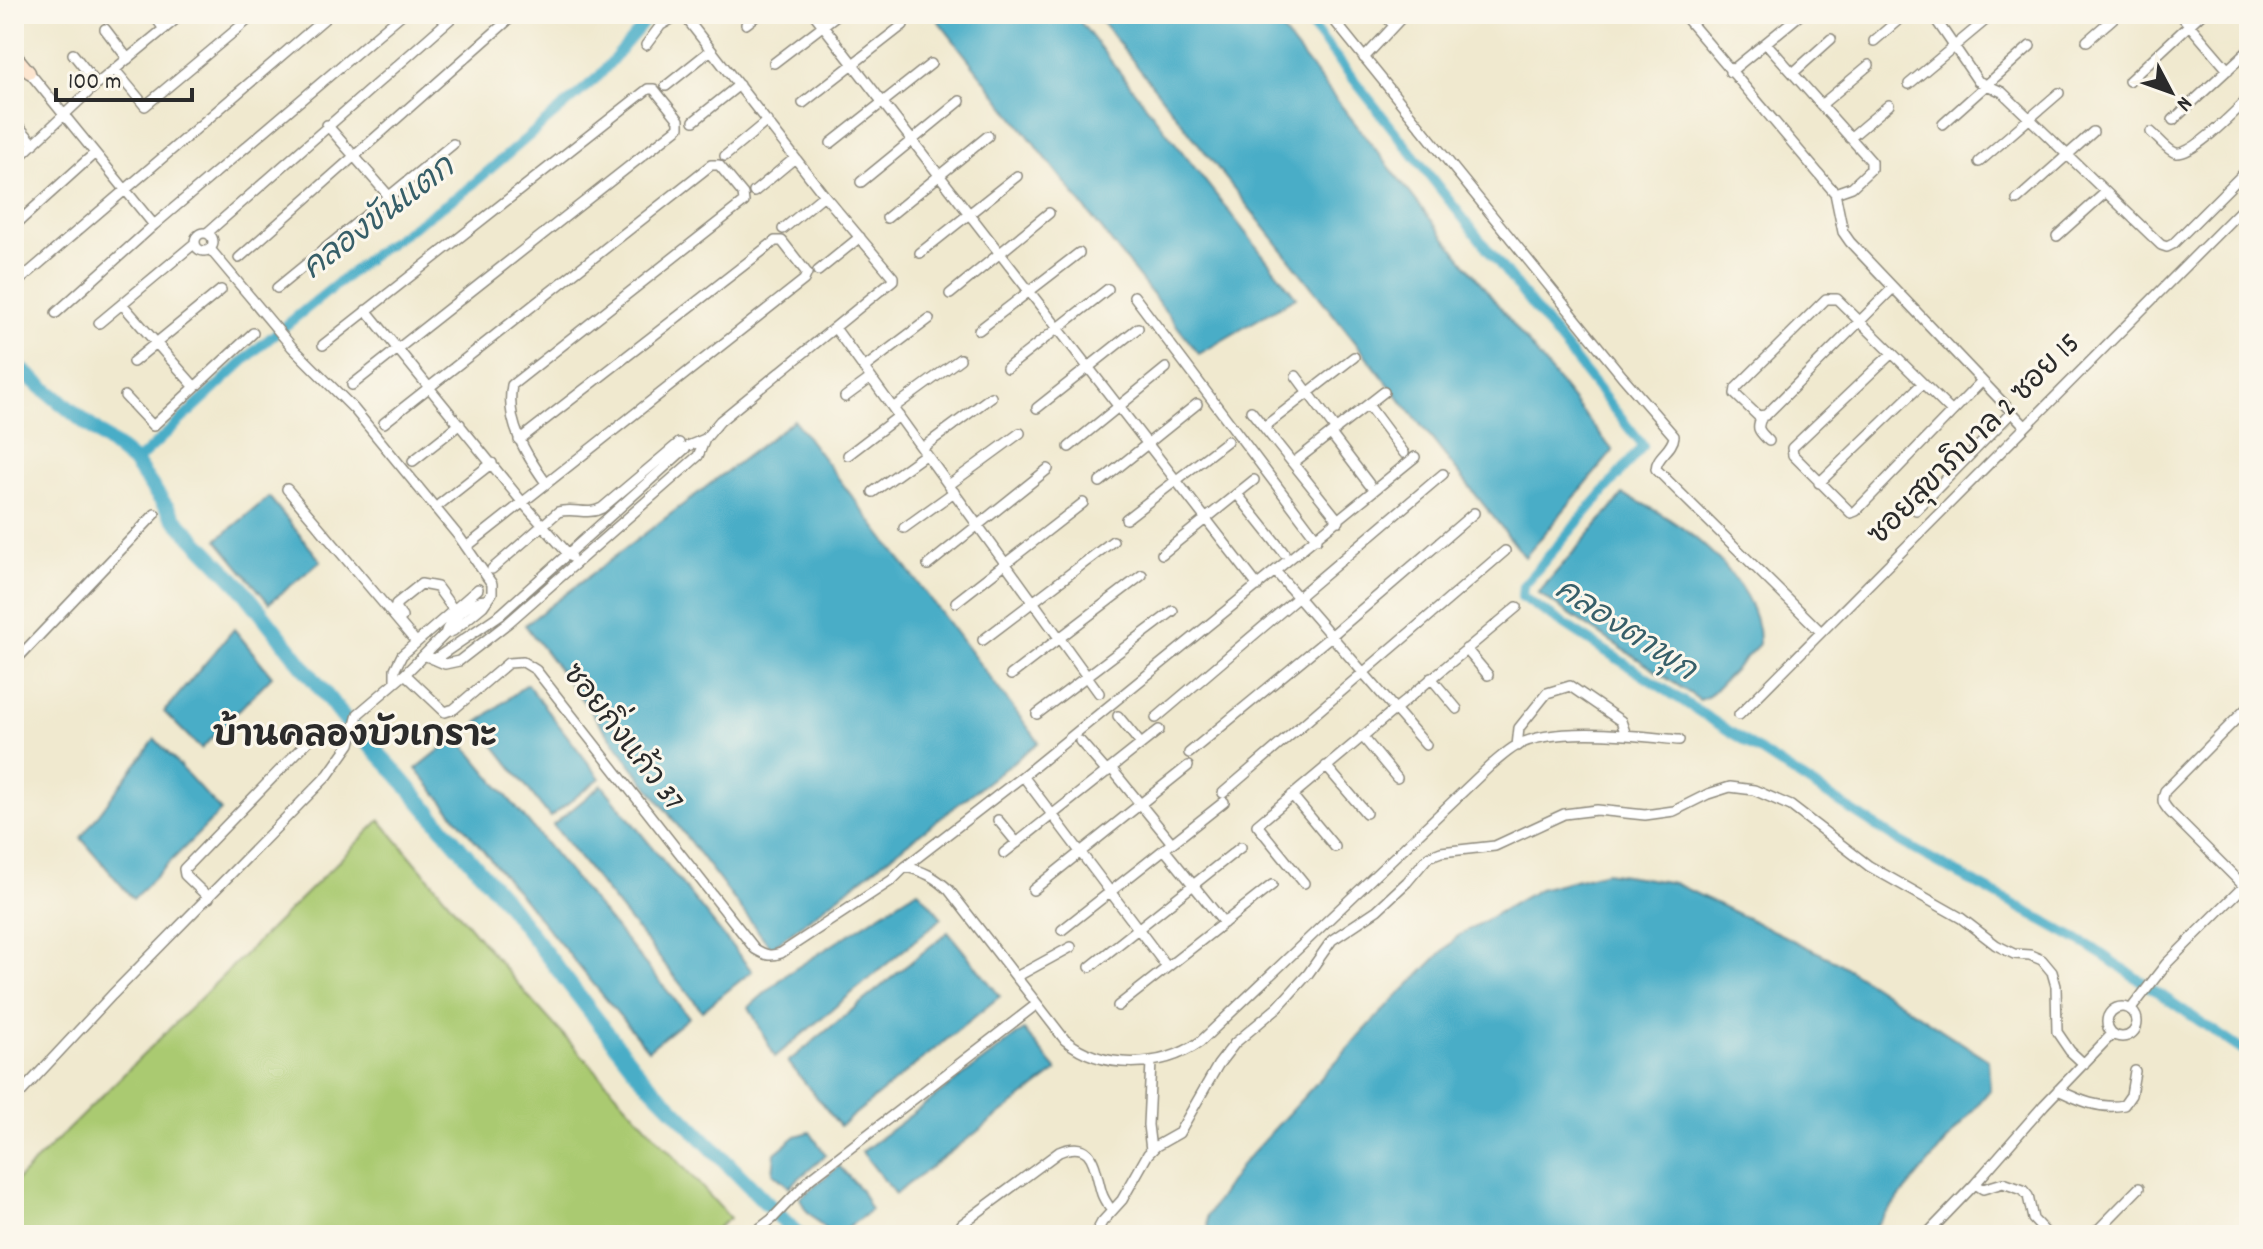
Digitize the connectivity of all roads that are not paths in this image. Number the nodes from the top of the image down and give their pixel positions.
1 (153, 14) edge
2 (182, 14) edge
3 (255, 14) edge
4 (330, 14) edge
5 (402, 14) edge
6 (456, 14) edge
7 (515, 14) edge
8 (681, 14) edge
9 (759, 14) edge
10 (814, 14) edge
11 (838, 14) edge
12 (1383, 14) edge
13 (1405, 14) edge
14 (1683, 14) edge
15 (1801, 14) edge
16 (1905, 14) edge
17 (1932, 14) edge
18 (1993, 14) edge
19 (2118, 14) edge
20 (2180, 14) edge
21 (2201, 14) edge
22 (1333, 15) edge
23 (746, 24) dead end
24 (903, 25) dead end
25 (1394, 25) junction
26 (2188, 25) junction
27 (823, 26) junction
28 (105, 29) dead end
29 (164, 29) junction
30 (1831, 39) dead end
31 (1874, 41) dead end
32 (2087, 41) dead end
33 (1766, 43) junction
34 (646, 45) dead end
35 (1955, 45) junction
36 (2030, 46) dead end
37 (711, 50) junction
38 (2249, 50) edge
39 (14, 54) edge
40 (73, 54) dead end
41 (1364, 58) junction
42 (128, 59) junction
43 (774, 63) dead end
44 (853, 64) junction
45 (931, 64) dead end
46 (1869, 65) dead end
47 (115, 70) junction
48 (2228, 70) junction
49 (29, 72) joint
50 (1730, 72) junction
51 (1793, 73) junction
52 (2129, 81) dead end
53 (97, 84) junction
54 (1909, 84) dead end
55 (739, 85) junction
56 (1988, 85) junction
57 (666, 86) dead end
58 (2059, 93) dead end
59 (2249, 98) edge
60 (960, 101) dead end
61 (803, 103) dead end
62 (883, 103) junction
63 (1821, 105) junction
64 (1889, 105) dead end
65 (64, 115) junction
66 (2029, 118) junction
67 (2173, 120) dead end
68 (14, 121) edge
69 (694, 121) dead end
70 (767, 121) junction
71 (1943, 124) dead end
72 (327, 125) junction
73 (2093, 132) dead end
74 (2151, 132) dead end
75 (988, 136) dead end
76 (1850, 138) junction
77 (912, 140) junction
78 (831, 143) dead end
79 (34, 144) junction
80 (453, 144) dead end
81 (95, 153) junction
82 (2068, 154) junction
83 (353, 156) junction
84 (725, 156) dead end
85 (795, 158) junction
86 (14, 162) edge
87 (1979, 162) dead end
88 (2249, 168) edge
89 (939, 176) junction
90 (1017, 176) dead end
91 (861, 182) dead end
92 (125, 190) junction
93 (754, 192) dead end
94 (2106, 192) junction
95 (1835, 193) junction
96 (388, 195) junction
97 (824, 195) junction
98 (2017, 200) dead end
99 (2249, 202) edge
100 (1049, 213) dead end
101 (969, 214) junction
102 (887, 218) dead end
103 (154, 225) junction
104 (14, 226) edge
105 (783, 229) dead end
106 (207, 233) junction
107 (2057, 236) dead end
108 (860, 237) junction
109 (195, 243) junction
110 (210, 249) junction
111 (920, 253) dead end
112 (1000, 253) junction
113 (1079, 253) dead end
114 (239, 258) dead end
115 (818, 271) dead end
116 (14, 272) edge
117 (277, 288) dead end
118 (1893, 288) junction
119 (1108, 289) dead end
120 (221, 290) dead end
121 (1029, 292) junction
122 (950, 294) dead end
123 (1134, 296) dead end
124 (122, 304) junction
125 (366, 310) junction
126 (56, 313) dead end
127 (929, 319) dead end
128 (99, 323) dead end
129 (1859, 323) junction
130 (835, 328) junction
131 (1058, 328) junction
132 (1138, 328) dead end
133 (979, 330) dead end
134 (253, 333) dead end
135 (156, 343) junction
136 (323, 345) dead end
137 (398, 348) junction
138 (1891, 354) junction
139 (1354, 357) dead end
140 (960, 359) dead end
141 (133, 362) dead end
142 (864, 368) junction
143 (1007, 368) dead end
144 (1088, 368) junction
145 (1166, 368) dead end
146 (1296, 376) dead end
147 (871, 378) junction
148 (1982, 381) junction
149 (1922, 384) junction
150 (352, 385) dead end
151 (194, 386) junction
152 (430, 386) junction
153 (1308, 392) junction
154 (1384, 392) dead end
155 (125, 396) dead end
156 (845, 397) dead end
157 (991, 397) dead end
158 (1197, 404) dead end
159 (1368, 405) junction
160 (1119, 406) junction
161 (1037, 408) dead end
162 (1251, 411) dead end
163 (896, 412) junction
164 (1952, 412) junction
165 (2012, 412) junction
166 (1762, 417) junction
167 (384, 423) dead end
168 (460, 424) junction
169 (2025, 426) junction
170 (1264, 427) junction
171 (1333, 432) junction
172 (1020, 433) dead end
173 (705, 439) junction
174 (519, 440) junction
175 (1227, 441) dead end
176 (1769, 441) dead end
177 (679, 443) dead end
178 (1148, 444) junction
179 (1069, 447) dead end
180 (924, 451) junction
181 (1404, 453) dead end
182 (848, 455) dead end
183 (1415, 457) dead end
184 (413, 461) dead end
185 (492, 463) junction
186 (1293, 463) junction
187 (1048, 469) dead end
188 (1443, 474) dead end
189 (1176, 480) junction
190 (1254, 480) dead end
191 (1100, 482) dead end
192 (546, 483) junction
193 (1819, 483) junction
194 (1369, 484) dead end
195 (951, 488) junction
196 (287, 489) dead end
197 (873, 492) dead end
198 (1237, 494) junction
199 (631, 497) junction
200 (523, 503) junction
201 (1083, 503) dead end
202 (440, 504) dead end
203 (640, 508) junction
204 (1916, 510) dead end
205 (1474, 513) dead end
206 (155, 514) dead end
207 (1126, 519) dead end
208 (1206, 519) junction
209 (1339, 521) junction
210 (544, 524) junction
211 (978, 525) junction
212 (904, 528) dead end
213 (1317, 539) junction
214 (1113, 541) dead end
215 (470, 544) dead end
216 (1505, 551) dead end
217 (1284, 553) dead end
218 (568, 554) junction
219 (1162, 554) dead end
220 (575, 563) junction
221 (1006, 564) junction
222 (928, 565) dead end
223 (492, 569) dead end
224 (1276, 572) junction
225 (1142, 575) dead end
226 (1258, 586) junction
227 (478, 589) dead end
228 (1299, 597) junction
229 (485, 600) junction
230 (1033, 601) junction
231 (956, 602) dead end
232 (1517, 607) dead end
233 (1173, 611) dead end
234 (501, 614) junction
235 (450, 616) junction
236 (508, 623) junction
237 (487, 625) junction
238 (1821, 632) junction
239 (445, 634) junction
240 (493, 634) junction
241 (1331, 636) junction
242 (1060, 638) junction
243 (417, 640) junction
244 (983, 640) dead end
245 (1466, 649) junction
246 (424, 655) junction
247 (435, 659) junction
248 (14, 662) edge
249 (1363, 673) junction
250 (1011, 675) dead end
251 (1488, 675) dead end
252 (400, 677) junction
253 (1088, 677) junction
254 (1431, 678) junction
255 (1099, 693) dead end
256 (2249, 706) edge
257 (1395, 709) junction
258 (1457, 709) dead end
259 (1037, 714) dead end
260 (1739, 715) dead end
261 (1118, 716) dead end
262 (1156, 718) dead end
263 (1159, 730) dead end
264 (1626, 735) junction
265 (1362, 736) junction
266 (309, 740) dead end
267 (1679, 740) dead end
268 (1080, 741) dead end
269 (1141, 744) junction
270 (1426, 745) dead end
271 (1517, 746) junction
272 (1189, 753) dead end
273 (1188, 766) dead end
274 (1326, 766) junction
275 (1109, 770) junction
276 (1023, 776) junction
277 (1397, 778) dead end
278 (1292, 795) junction
279 (1140, 805) junction
280 (1366, 813) dead end
281 (1053, 815) junction
282 (998, 820) dead end
283 (1017, 843) junction
284 (1168, 846) junction
285 (1241, 847) dead end
286 (1335, 847) dead end
287 (1082, 852) junction
288 (1004, 853) dead end
289 (905, 867) junction
290 (1304, 883) dead end
291 (2246, 884) edge
292 (1193, 885) junction
293 (1272, 885) dead end
294 (1033, 890) dead end
295 (1111, 891) junction
296 (209, 898) junction
297 (1224, 923) junction
298 (1062, 930) dead end
299 (1137, 930) junction
300 (1071, 947) dead end
301 (1090, 967) dead end
302 (1167, 967) junction
303 (1016, 977) junction
304 (1037, 1004) junction
305 (1118, 1006) dead end
306 (2131, 1009) junction
307 (2112, 1034) junction
308 (1151, 1062) junction
309 (2084, 1064) junction
310 (2135, 1071) dead end
311 (2058, 1090) junction
312 (14, 1100) edge
313 (1151, 1150) junction
314 (1975, 1184) junction
315 (2139, 1188) dead end
316 (1112, 1211) junction
317 (751, 1235) edge
318 (955, 1235) edge
319 (1095, 1235) edge
320 (1926, 1235) edge
321 (2048, 1235) edge
322 (2093, 1235) edge

1 - 29 street
2 - 29 street
3 - 47 street
4 - 92 street
5 - 103 street
6 - 72 street
7 - 83 street
8 - 34 street
8 - 37 street
9 - 23 street
10 - 27 street
11 - 27 street
12 - 25 street
13 - 25 street
14 - 50 street
15 - 33 street
16 - 31 street
17 - 35 street
18 - 35 street
19 - 32 street
20 - 26 street
21 - 26 street
22 - 41 street
24 - 44 street
25 - 41 street
26 - 48 street
26 - 52 street
27 - 43 street
27 - 44 street
28 - 42 street
29 - 42 street
30 - 51 street
33 - 50 street
33 - 51 street
35 - 54 street
35 - 56 street
36 - 56 street
37 - 55 street
37 - 57 street
38 - 48 street
39 - 49 street
40 - 53 street
41 - 238 street
42 - 47 street
44 - 61 street
44 - 62 street
45 - 62 street
46 - 63 street
47 - 53 street
48 - 67 street
49 - 65 street
50 - 95 street
51 - 63 street
53 - 65 street
55 - 69 street
55 - 70 street
56 - 66 street
56 - 71 street
58 - 66 street
59 - 74 street
60 - 77 street
62 - 77 street
62 - 78 street
63 - 76 street
64 - 76 street
65 - 79 street
65 - 81 street
66 - 82 street
66 - 87 street
68 - 79 street
70 - 84 street
70 - 85 street
72 - 83 street
72 - 106 street
73 - 82 street
75 - 89 street
76 - 95 street
77 - 89 street
77 - 91 street
79 - 86 street
80 - 96 street
81 - 92 street
81 - 104 street
82 - 94 street
82 - 98 street
83 - 96 street
83 - 114 street
85 - 93 street
85 - 97 street
88 - 94 street
89 - 101 street
89 - 102 street
90 - 101 street
92 - 103 street
92 - 116 street
94 - 107 street
95 - 118 street
96 - 117 street
97 - 105 street
97 - 108 street
99 - 169 street, ซอยสุขาภิบาล 2 ซอย 15
100 - 112 street
101 - 111 street
101 - 112 street
103 - 126 street
106 - 109 street
106 - 110 street
108 - 115 street
108 - 130 street
109 - 110 street
109 - 124 street
110 - 229 street
112 - 121 street
112 - 122 street
113 - 121 street
118 - 129 street
118 - 148 street
119 - 131 street
120 - 135 street
121 - 131 street
121 - 133 street
123 - 213 street
124 - 128 street
124 - 135 street
125 - 136 street
125 - 137 street
125 - 137 street
127 - 142 street
129 - 138 street
129 - 166 street
129 - 166 street
130 - 142 street
130 - 173 street
131 - 143 street
131 - 144 street
132 - 144 street
134 - 151 street
135 - 141 street
135 - 151 street
137 - 150 street
137 - 152 street
138 - 149 street
138 - 193 street
139 - 153 street
140 - 163 street
142 - 147 street
144 - 160 street
144 - 161 street
145 - 160 street
146 - 153 street
147 - 156 street
147 - 163 street
148 - 164 street
148 - 165 street
149 - 164 street
149 - 193 street
151 - 155 street
152 - 167 street
152 - 168 street
152 - 174 street
153 - 170 street
153 - 171 street
154 - 159 street
157 - 180 street
158 - 178 street
159 - 171 street
159 - 181 street
160 - 178 street
160 - 179 street
162 - 170 street
163 - 180 street
163 - 182 street
164 - 193 street
165 - 169 street
165 - 204 street
166 - 176 street
168 - 184 street
168 - 185 street
169 - 238 street, ซอยสุขาภิบาล 2 ซอย 15
170 - 186 street
171 - 186 street
171 - 194 street
172 - 195 street
173 - 199 street
173 - 203 street
174 - 192 street
174 - 192 street
175 - 189 street
177 - 210 street
178 - 189 street
178 - 191 street
180 - 195 street
180 - 197 street
183 - 209 street
185 - 200 street
185 - 202 street
186 - 209 street
187 - 211 street
188 - 228 street
189 - 207 street
189 - 208 street
190 - 198 street
192 - 200 street
195 - 211 street
195 - 212 street
196 - 243 street
198 - 208 street
198 - 217 street
199 - 203 street
199 - 218 street
200 - 210 street
200 - 215 street
201 - 221 street
203 - 220 street
205 - 241 street
206 - 248 street
208 - 219 street
208 - 226 street
209 - 213 street
210 - 218 street
210 - 223 street
211 - 221 street
211 - 222 street
213 - 224 street
214 - 230 street
216 - 249 street
218 - 220 street
218 - 234 street
220 - 236 street
221 - 230 street
221 - 231 street
224 - 226 street
224 - 228 street
225 - 242 street
226 - 276 street
227 - 235 street
228 - 241 street
228 - 262 street
229 - 235 street
229 - 239 street
230 - 242 street
230 - 244 street
232 - 245 street
233 - 253 street
234 - 236 street
234 - 237 street
235 - 239 street
235 - 243 street
235 - 243 street
236 - 240 street
237 - 240 street
237 - 247 street
238 - 260 street, ซอยสุขาภิบาล 2 ซอย 15
239 - 246 street
240 - 247 street
241 - 249 street
241 - 272 street
242 - 250 street
242 - 253 street
243 - 252 street
245 - 251 street
245 - 254 street
246 - 247 street
246 - 252 street
249 - 257 street
249 - 284 street
252 - 289 street, ซอยกิ่งแก้ว 37
252 - 296 street
253 - 255 street
253 - 259 street
254 - 257 street
254 - 258 street
256 - 291 street
257 - 265 street
257 - 270 street
261 - 269 street
263 - 269 street
264 - 267 street
264 - 271 street
264 - 271 street
265 - 274 street
265 - 277 street
266 - 296 street
268 - 275 street
269 - 275 street
271 - 308 street
273 - 279 street
274 - 278 street
274 - 280 street
275 - 279 street
275 - 281 street
276 - 281 street
276 - 289 street
278 - 286 street
278 - 290 street
279 - 284 street
279 - 287 street
281 - 283 street
281 - 287 street
282 - 283 street
283 - 288 street
284 - 292 street
284 - 295 street
285 - 292 street
287 - 294 street
287 - 295 street
289 - 303 street
291 - 306 street
292 - 297 street
292 - 299 street
293 - 297 street
295 - 298 street
295 - 299 street
296 - 312 street
297 - 302 street
299 - 301 street
299 - 302 street
300 - 303 street
302 - 305 street
303 - 304 street
304 - 308 street
304 - 317 street
306 - 307 street
306 - 307 street
307 - 309 street
308 - 313 street
309 - 311 street
309 - 313 street
310 - 311 street
311 - 314 street
313 - 316 street
314 - 320 street
314 - 321 street
315 - 322 street
316 - 318 street
316 - 319 street

